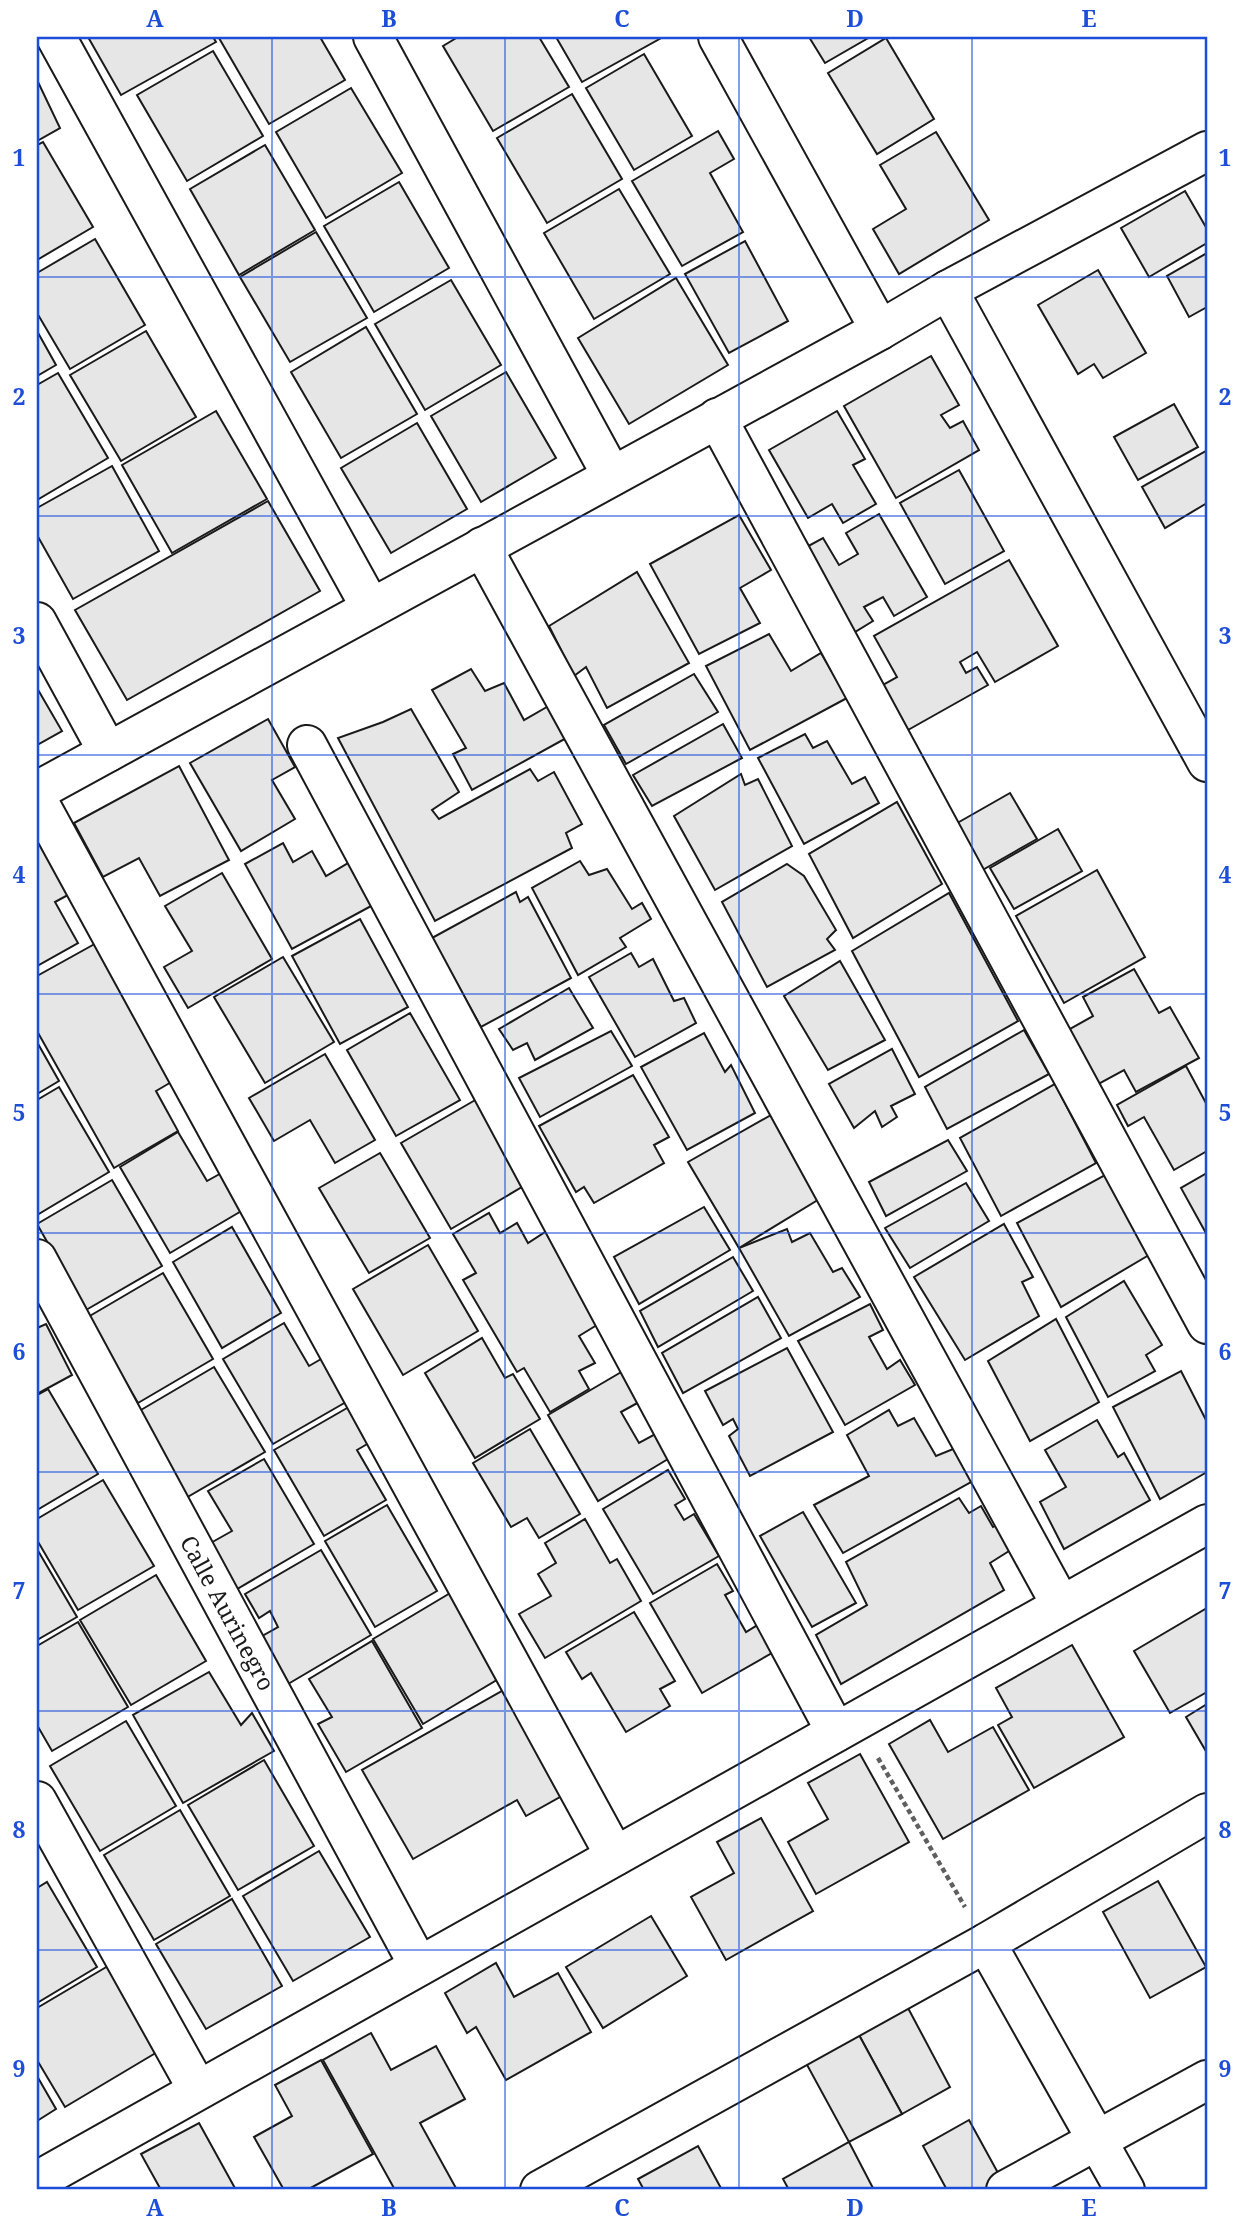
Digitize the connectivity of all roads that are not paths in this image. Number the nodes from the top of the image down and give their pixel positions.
1 (56, 37) edge
2 (373, 37) edge
3 (718, 37) edge
4 (1206, 154) edge
5 (948, 290) junction
6 (880, 330) junction
7 (717, 418) junction
8 (612, 476) junction
9 (482, 547) junction
10 (371, 608) junction
11 (37, 622) edge
12 (307, 745) dead end
13 (108, 752) junction
14 (1207, 762) edge
15 (37, 791) edge
16 (37, 799) edge
17 (37, 1259) edge
18 (1207, 1324) edge
19 (1207, 1524) edge
20 (1061, 1605) junction
21 (846, 1726) junction
22 (37, 1801) edge
23 (1207, 1813) edge
24 (615, 1856) junction
25 (986, 1943) junction
26 (419, 1966) junction
27 (1207, 2080) edge
28 (198, 2090) junction
29 (1097, 2139) junction
30 (37, 2181) edge
31 (540, 2190) edge
32 (1006, 2190) edge
33 (1125, 2190) edge

1 - 10 street
2 - 8 street
3 - 6 street
4 - 5 street
5 - 6 street
5 - 14 street
6 - 7 street
7 - 8 street
7 - 18 street
8 - 9 street
9 - 10 street
9 - 20 street
10 - 13 street
11 - 13 street
12 - 21 street
13 - 15 street
16 - 24 street
17 - 26 street, Calle Aurinegro
19 - 20 street
20 - 21 street
21 - 24 street
22 - 28 street
23 - 25 street
24 - 26 street
25 - 29 street
25 - 31 street
26 - 28 street
27 - 29 street
28 - 30 street
29 - 32 street
29 - 33 street

